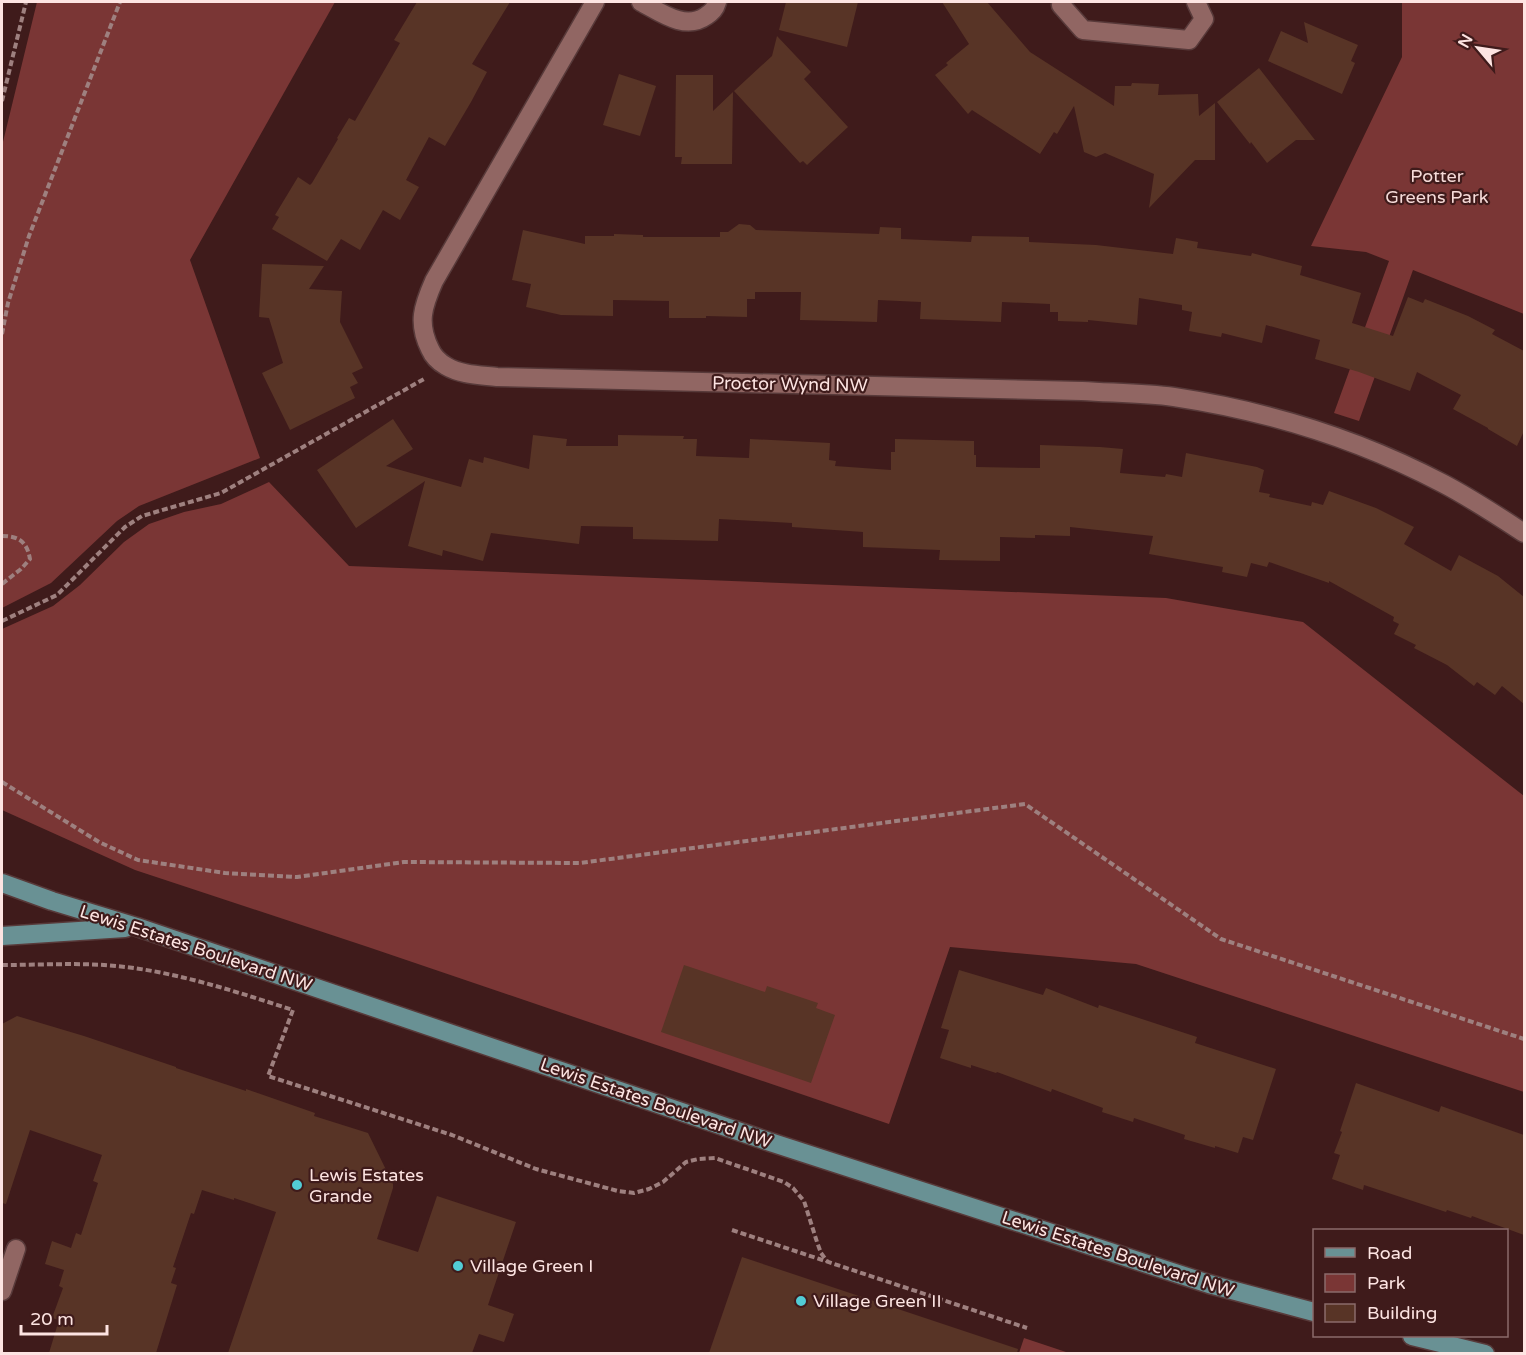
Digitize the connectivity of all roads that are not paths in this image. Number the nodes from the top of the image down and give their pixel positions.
1 (595, 2) edge
2 (641, 2) edge
3 (717, 2) edge
4 (1062, 2) edge
5 (1196, 2) edge
6 (1524, 533) edge
7 (2, 883) edge
8 (137, 927) junction
9 (2, 936) edge
10 (16, 1250) dead end
11 (2, 1291) edge
12 (1313, 1312) edge
13 (1420, 1337) edge
14 (1485, 1353) edge

1 - 6 street, Proctor Wynd NW
2 - 3 street
4 - 5 street
7 - 8 main road, Lewis Estates Boulevard NW
8 - 9 main road
8 - 12 main road, Lewis Estates Boulevard NW
10 - 11 street
13 - 14 main road

